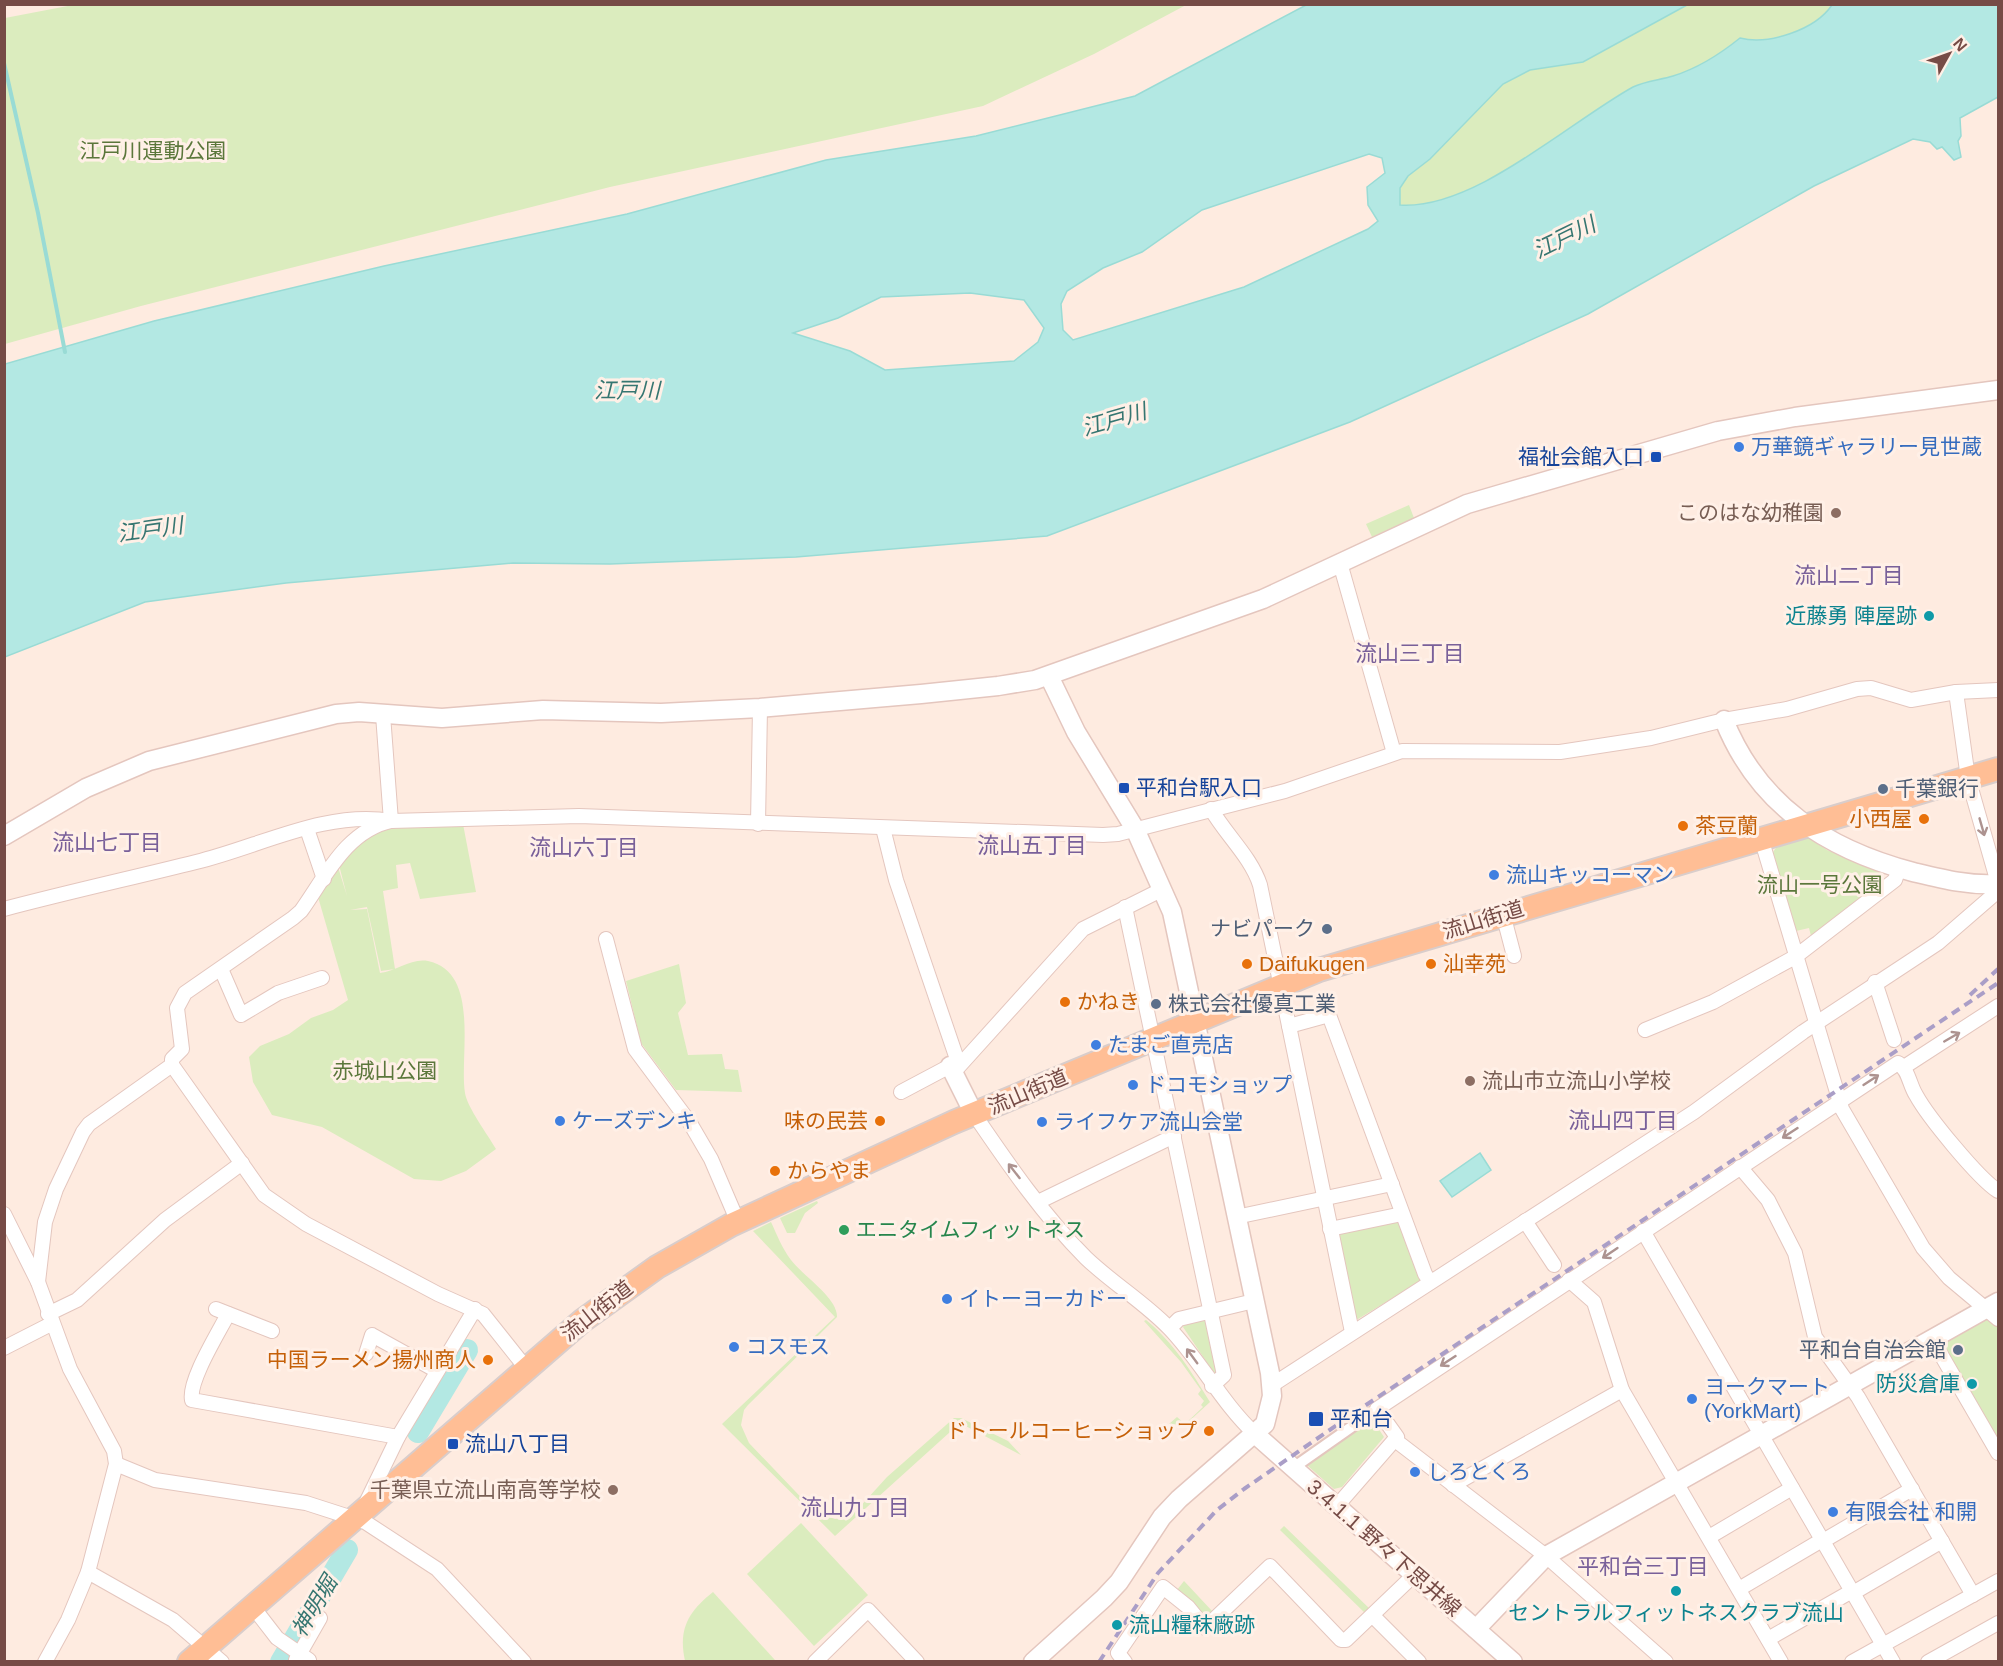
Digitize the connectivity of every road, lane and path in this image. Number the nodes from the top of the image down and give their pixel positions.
1 (1998, 390) edge
2 (1340, 563) junction
3 (1049, 676) junction
4 (1998, 690) edge
5 (1956, 692) junction
6 (760, 708) junction
7 (383, 715) junction
8 (1724, 720) junction
9 (1394, 753) junction
10 (1998, 769) edge
11 (1968, 778) junction
12 (1211, 809) junction
13 (391, 820) junction
14 (758, 824) junction
15 (1806, 825) junction
16 (883, 828) junction
17 (307, 829) junction
18 (1135, 829) junction
19 (4, 836) edge
20 (1761, 838) junction
21 (1899, 868) junction
22 (324, 879) junction
23 (1998, 881) edge
24 (1164, 889) junction
25 (1998, 891) edge
26 (1125, 907) junction
27 (4, 909) edge
28 (1503, 914) junction
29 (606, 939) dead end
30 (1514, 956) dead end
31 (1795, 957) junction
32 (221, 969) junction
33 (322, 978) dead end
34 (1875, 982) junction
35 (1281, 984) junction
36 (1998, 1006) edge
37 (1196, 1020) junction
38 (1816, 1025) junction
39 (1289, 1026) junction
40 (1645, 1030) dead end
41 (1153, 1039) junction
42 (1894, 1040) dead end
43 (172, 1065) junction
44 (1904, 1067) junction
45 (954, 1068) junction
46 (901, 1092) dead end
47 (1839, 1101) junction
48 (974, 1114) junction
49 (1174, 1136) junction
50 (242, 1162) junction
51 (1740, 1167) junction
52 (1392, 1184) junction
53 (1998, 1191) edge
54 (1324, 1199) junction
55 (1038, 1202) junction
56 (4, 1214) edge
57 (1402, 1214) junction
58 (1236, 1217) junction
59 (1525, 1221) junction
60 (738, 1222) junction
61 (1330, 1229) junction
62 (1642, 1231) junction
63 (1554, 1265) dead end
64 (1569, 1280) junction
65 (38, 1282) junction
66 (1430, 1282) junction
67 (1254, 1301) junction
68 (475, 1309) junction
69 (1994, 1310) edge
70 (1211, 1311) junction
71 (50, 1319) junction
72 (1170, 1329) junction
73 (272, 1331) dead end
74 (1352, 1332) junction
75 (1932, 1339) junction
76 (4, 1348) edge
77 (366, 1354) dead end
78 (526, 1368) junction
79 (438, 1371) junction
80 (1850, 1383) junction
81 (1272, 1385) junction
82 (1212, 1386) junction
83 (1622, 1390) junction
84 (1377, 1409) junction
85 (1255, 1434) junction
86 (1761, 1434) junction
87 (398, 1437) junction
88 (1395, 1440) junction
89 (1998, 1452) edge
90 (116, 1464) junction
91 (1293, 1468) junction
92 (1677, 1482) junction
93 (1453, 1485) junction
94 (1792, 1488) junction
95 (1911, 1489) junction
96 (1336, 1507) junction
97 (358, 1515) junction
98 (1709, 1537) junction
99 (1822, 1540) junction
100 (1942, 1541) junction
101 (1546, 1556) junction
102 (87, 1572) junction
103 (1414, 1575) junction
104 (1998, 1581) edge
105 (1739, 1589) junction
106 (1853, 1592) junction
107 (1973, 1594) junction
108 (253, 1607) junction
109 (1373, 1616) junction
110 (321, 1618) dead end
111 (1998, 1623) edge
112 (1476, 1629) junction
113 (1768, 1639) junction
114 (1883, 1644) junction
115 (214, 1654) edge
116 (300, 1656) edge
117 (45, 1662) edge
118 (189, 1662) edge
119 (524, 1662) edge
120 (815, 1662) edge
121 (917, 1662) edge
122 (1034, 1662) edge
123 (1125, 1662) edge
124 (1419, 1662) edge
125 (1513, 1662) edge
126 (1666, 1662) edge
127 (1781, 1662) edge
128 (1852, 1662) edge
129 (1893, 1662) edge
130 (1928, 1662) edge

1 - 2 street
2 - 3 street
2 - 9 street
3 - 6 street
3 - 18 street
4 - 5 street
5 - 8 street
5 - 11 street
6 - 7 street
6 - 14 street
7 - 13 street
7 - 19 street
8 - 9 street
8 - 15 street
9 - 12 street
10 - 11 main road, 流山街道
11 - 15 main road, 流山街道
11 -> 23 street
12 - 18 street
12 - 35 street
13 - 14 street
13 - 17 street
13 - 22 street
14 - 16 street
15 - 20 main road, 流山街道
15 - 21 street
16 - 18 street
16 - 45 street
17 - 22 street
17 - 27 street
18 - 24 street
20 - 28 main road, 流山街道
20 - 31 street
21 - 23 street
21 - 31 street
22 - 32 street
24 - 26 street
24 - 37 street
25 - 34 street
26 - 41 street
26 - 45 street
28 - 30 street
28 - 35 main road, 流山街道
29 - 60 street
31 - 38 street
31 - 40 street
32 - 33 street
32 - 43 street
34 - 38 street
34 - 42 street
35 - 37 main road, 流山街道
35 - 39 street
44 -> 36 street
37 - 41 main road, 流山街道
37 - 58 street
38 - 47 street
38 - 59 street
39 - 52 street
39 - 54 street
41 - 48 main road, 流山街道
41 - 49 street
43 - 50 street
43 - 65 street
47 -> 44 street
44 - 53 street
45 - 46 street
45 - 48 street
47 -> 51 street
47 - 69 street
55 -> 48 street
48 - 60 main road, 流山街道
49 - 55 street
49 - 70 street
50 - 68 street
50 - 71 street
51 - 62 street
51 - 80 street
52 - 54 street
52 - 57 street
54 - 58 street
54 - 61 street
55 - 72 street
56 - 65 street
57 - 61 street
57 - 66 street
58 - 67 street
59 - 63 street
59 - 66 street
60 - 78 main road, 流山街道
61 - 74 street
62 -> 64 street
62 - 86 street
64 - 83 street
64 -> 84 street
65 - 71 street
66 - 74 street
67 - 70 street
67 - 81 street
68 - 78 street
68 - 79 street
69 - 75 street
70 - 72 street
70 - 82 street
71 - 76 street
71 - 90 street
82 -> 72 street
73 - 87 street
74 - 81 street
75 - 80 street
75 - 89 street
77 - 79 street
78 - 97 main road, 流山街道
79 - 87 street
80 - 86 street
80 - 95 street
81 - 85 street
82 - 85 street
83 - 92 street
83 - 93 street
84 - 88 street
84 - 91 street
85 - 91 street, 3.4.1.1 野々下思井線
85 - 122 street
86 - 92 street
86 - 94 street
87 - 97 street
88 - 93 street
88 - 96 street
90 - 97 street
90 - 102 street
91 - 96 street, 3.4.1.1 野々下思井線
92 - 98 street
92 - 101 street
93 - 101 street
94 - 98 street
94 - 99 street
95 - 99 street
95 - 100 street
96 - 103 street, 3.4.1.1 野々下思井線
97 - 108 main road, 流山街道
97 - 119 street
98 - 105 street
99 - 105 street
99 - 106 street
100 - 106 street
100 - 107 street
101 - 112 street
101 - 126 street
102 - 115 street
102 - 117 street
103 - 109 street
103 - 112 street, 3.4.1.1 野々下思井線
104 - 107 street
105 - 113 street
106 - 113 street
106 - 114 street
107 - 114 street
108 - 115 main road, 流山街道
108 - 116 street
109 - 123 street
109 - 124 street
110 - 116 street
111 - 130 street
112 - 125 street, 3.4.1.1 野々下思井線
113 - 127 street
114 - 128 street
114 - 129 street
115 - 118 main road, 流山街道
120 - 121 street

